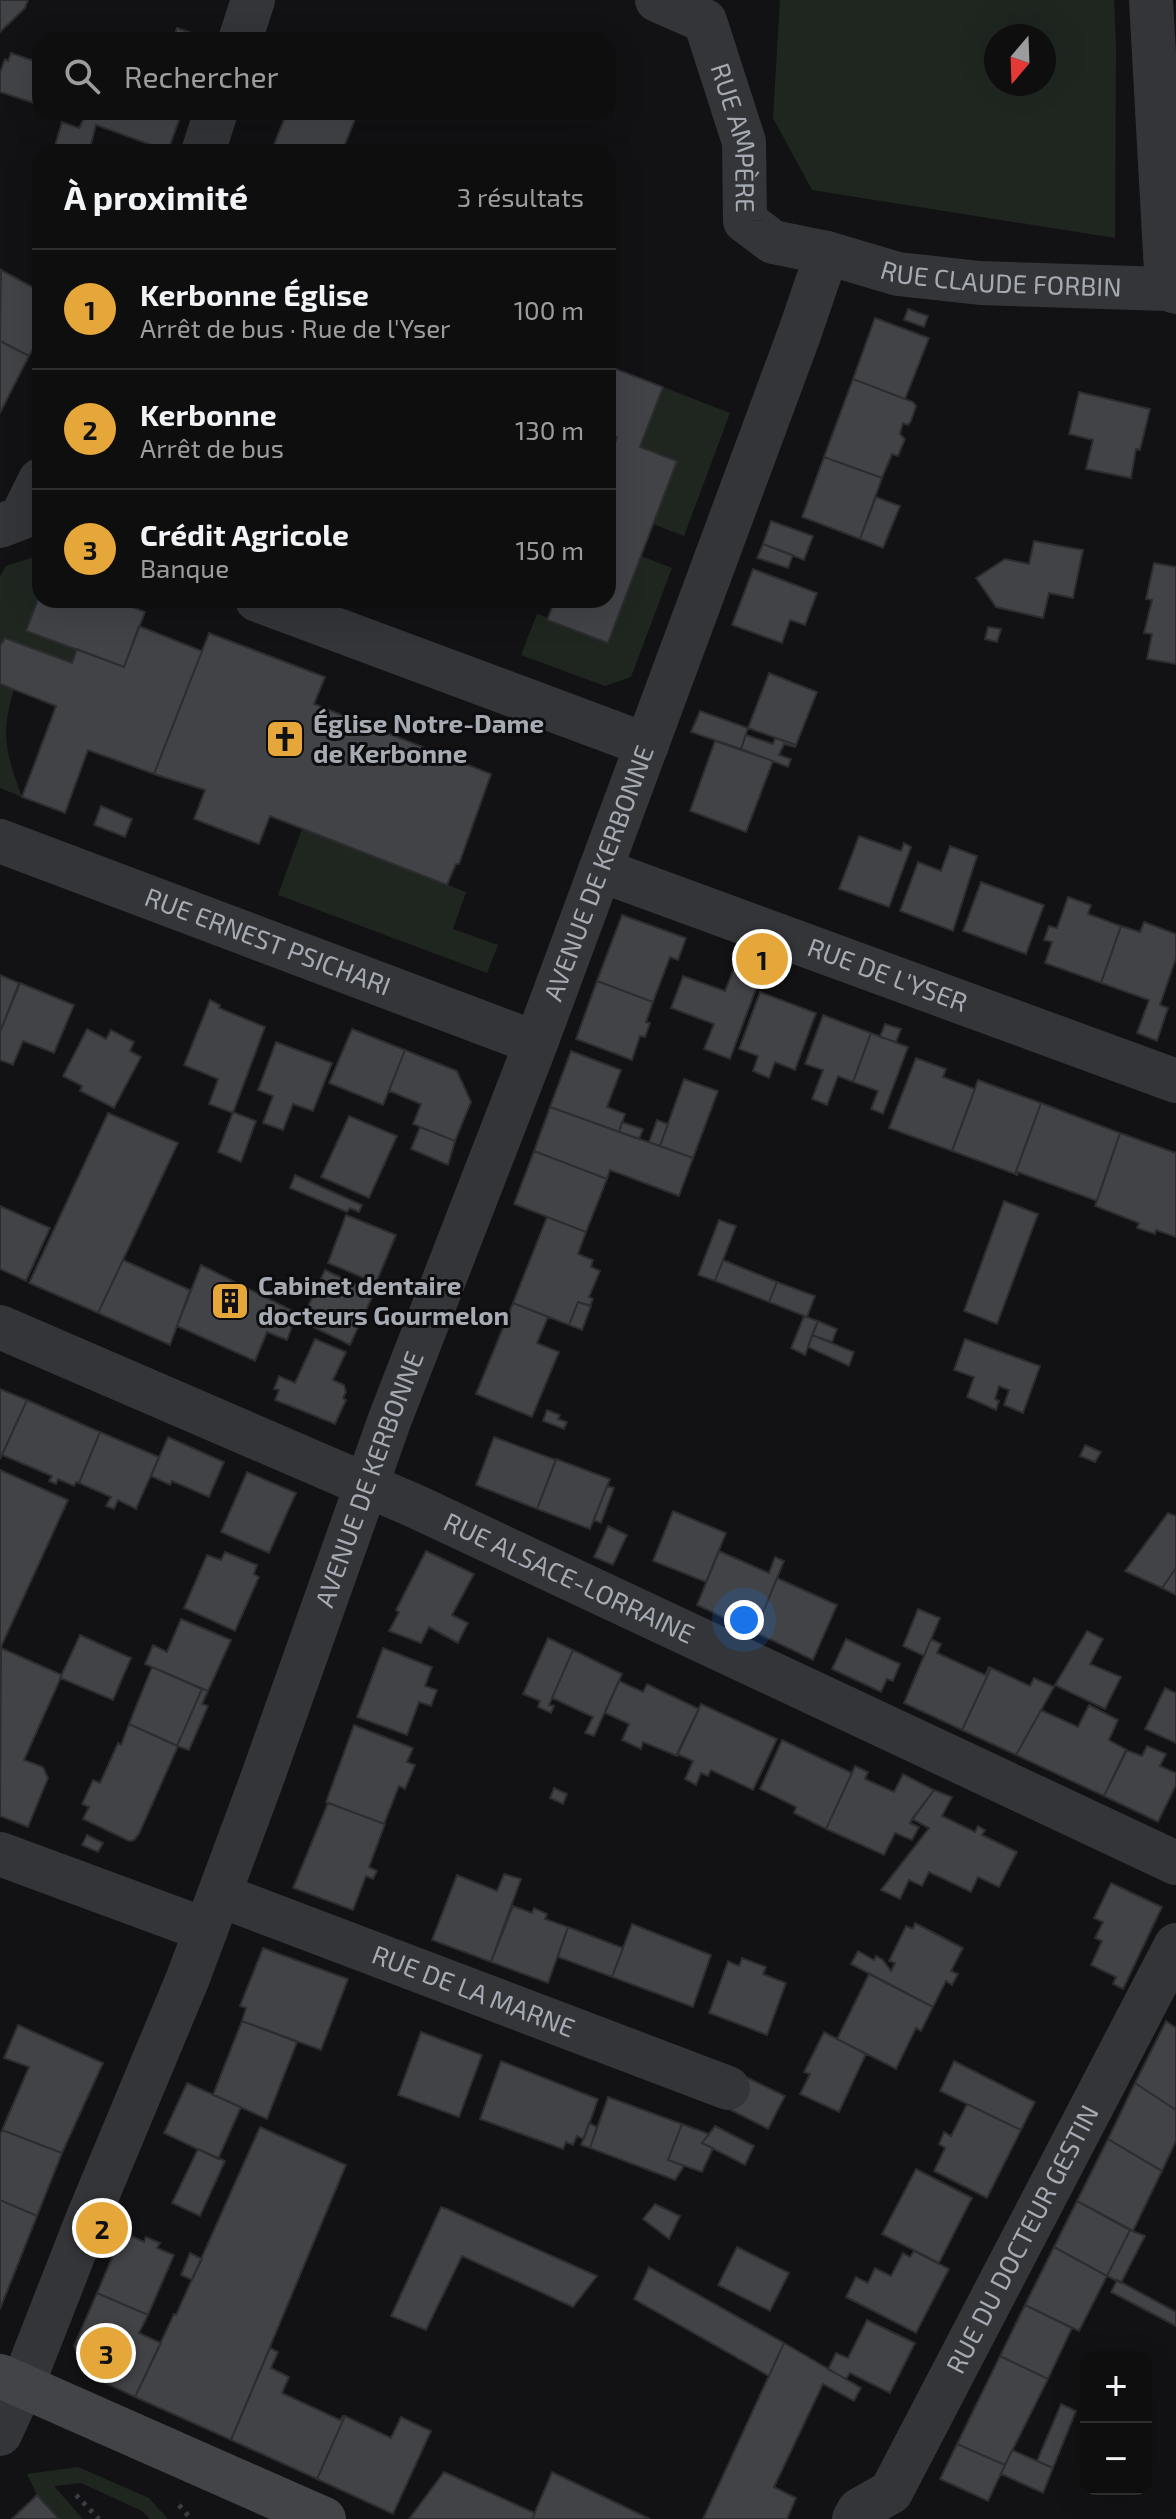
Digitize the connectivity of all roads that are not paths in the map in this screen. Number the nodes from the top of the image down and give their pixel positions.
1 (246, 0) edge
2 (253, 0) edge
3 (263, 0) edge
4 (657, 0) edge
5 (1151, 0) edge
6 (243, 32) edge
7 (213, 120) edge
8 (206, 144) edge
9 (827, 253) junction
10 (1172, 290) edge
11 (279, 608) edge
12 (647, 745) junction
13 (0, 841) edge
14 (600, 870) junction
15 (536, 1043) junction
16 (1176, 1081) edge
17 (0, 1327) edge
18 (367, 1487) junction
19 (0, 1854) edge
20 (1176, 1863) edge
21 (212, 1913) junction
22 (1176, 1945) edge
23 (728, 2088) dead end
24 (11, 2381) edge
25 (0, 2434) edge
26 (324, 2519) edge
27 (854, 2519) edge

1 - 2 street
2 - 3 street
2 - 6 street
4 - 9 street, RUE AMPÈRE
5 - 10 street
7 - 8 street
9 - 10 street, RUE CLAUDE FORBIN
9 - 12 street, AVENUE DE KERBONNE
11 - 12 street
12 - 14 street, AVENUE DE KERBONNE
13 - 15 street, RUE ERNEST PSICHARI
14 - 15 street, AVENUE DE KERBONNE
14 - 16 street, RUE DE L'YSER
15 - 18 street, AVENUE DE KERBONNE
17 - 18 street, RUE ALSACE-LORRAINE
18 - 20 street, RUE ALSACE-LORRAINE
18 - 21 street, AVENUE DE KERBONNE
19 - 21 street, RUE DE LA MARNE
21 - 23 street, RUE DE LA MARNE
21 - 24 street, AVENUE DE KERBONNE
22 - 27 street, RUE DU DOCTEUR GESTIN
24 - 25 street, AVENUE DE KERBONNE
24 - 26 main road

